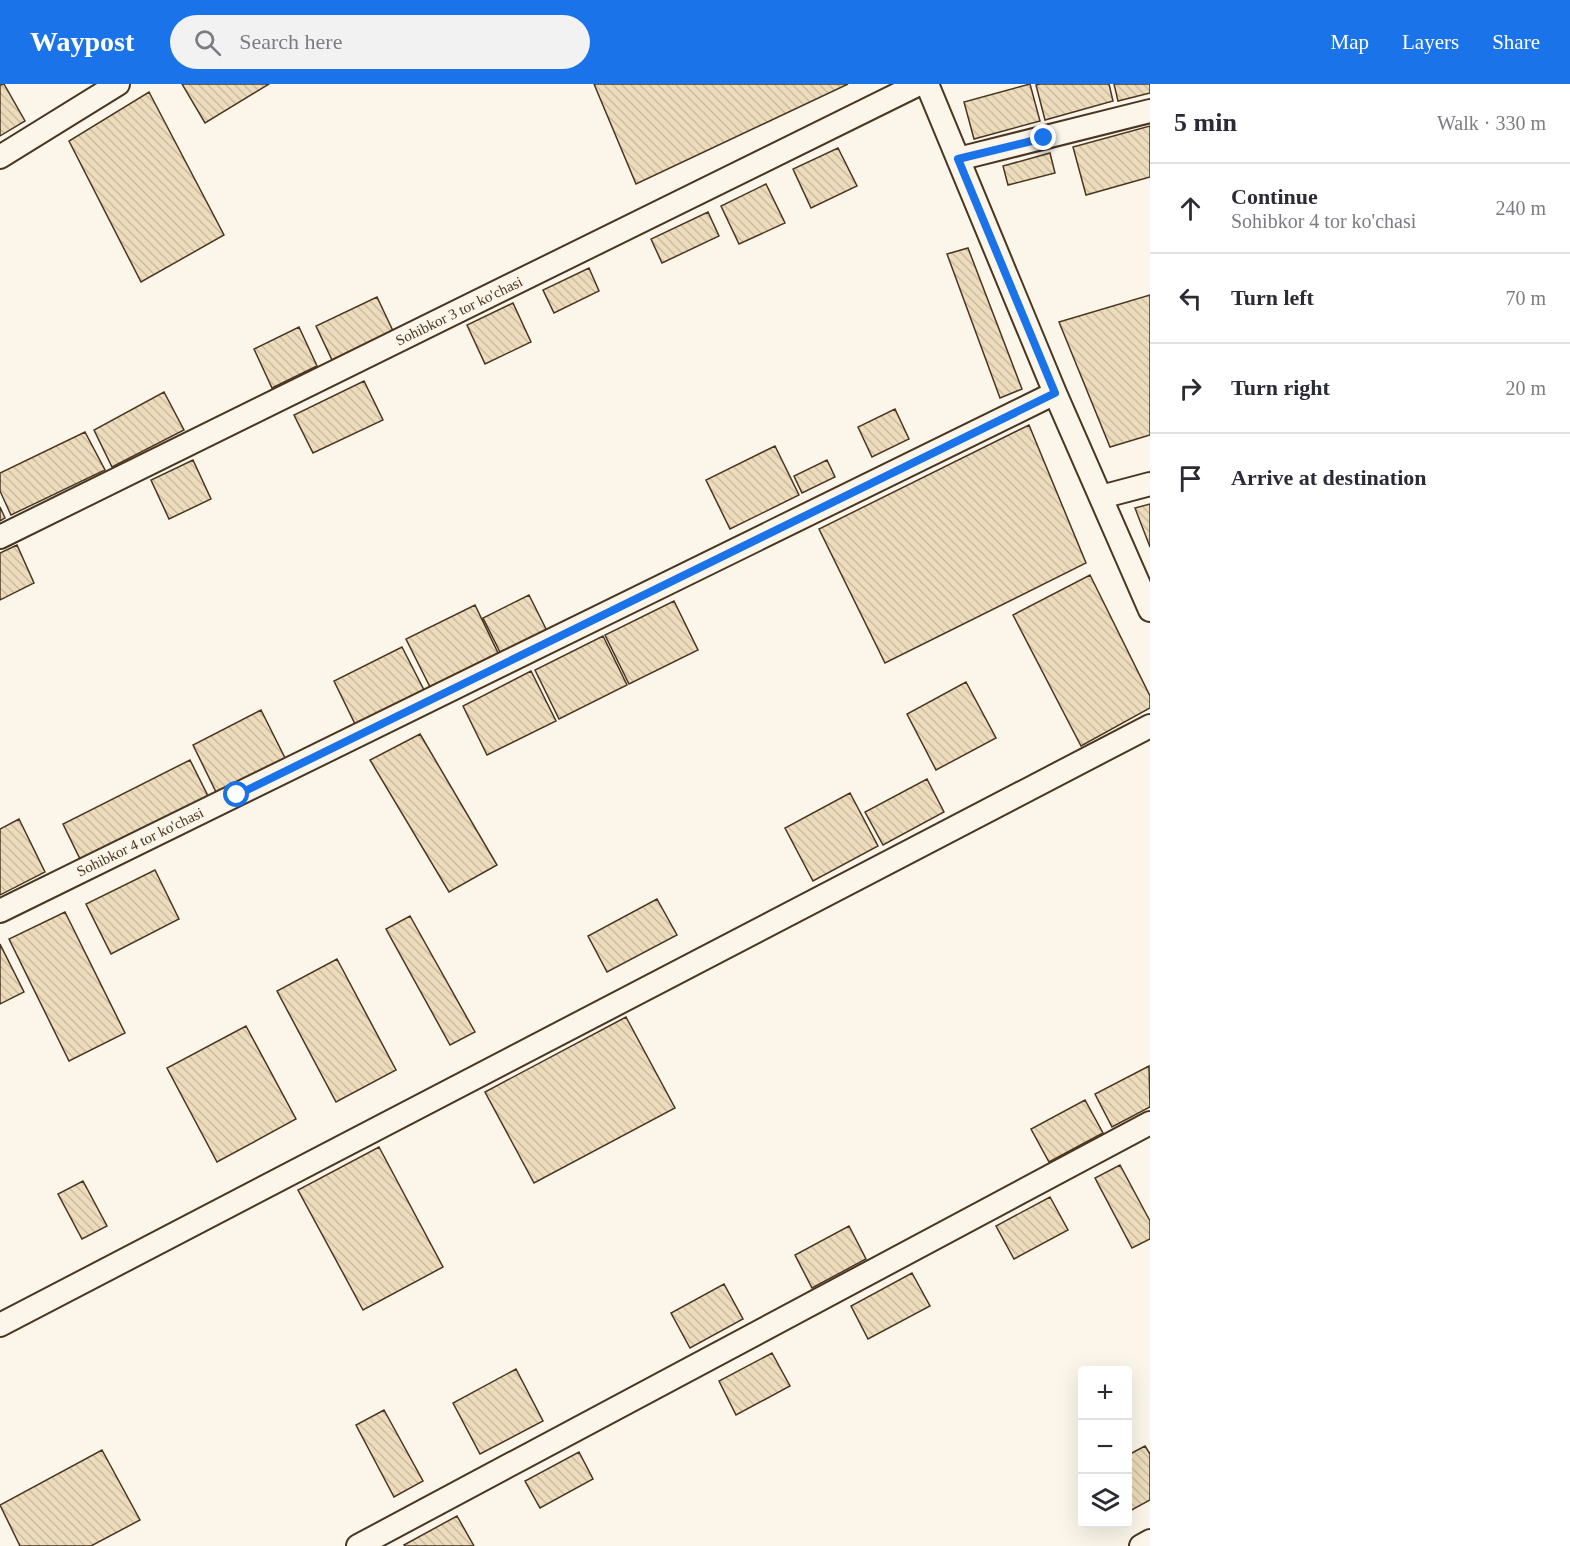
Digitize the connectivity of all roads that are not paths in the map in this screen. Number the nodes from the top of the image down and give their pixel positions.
1 (118, 84) edge
2 (919, 84) edge
3 (927, 84) edge
4 (1150, 111) edge
5 (0, 157) edge
6 (958, 159) junction
7 (1055, 393) junction
8 (1150, 484) edge
9 (1101, 497) junction
10 (0, 537) edge
11 (1150, 610) edge
12 (1150, 726) edge
13 (0, 911) edge
14 (1150, 1123) edge
15 (0, 1325) edge
16 (1150, 1541) edge
17 (358, 1546) edge
18 (1141, 1546) edge

1 - 5 street
2 - 10 street, Sohibkor 3 tor ko'chasi
3 - 6 street
4 - 6 street
6 - 7 street
7 - 9 street
7 - 13 street, Sohibkor 4 tor ko'chasi
8 - 9 street
9 - 11 street
12 - 15 street
14 - 17 street
16 - 18 street

